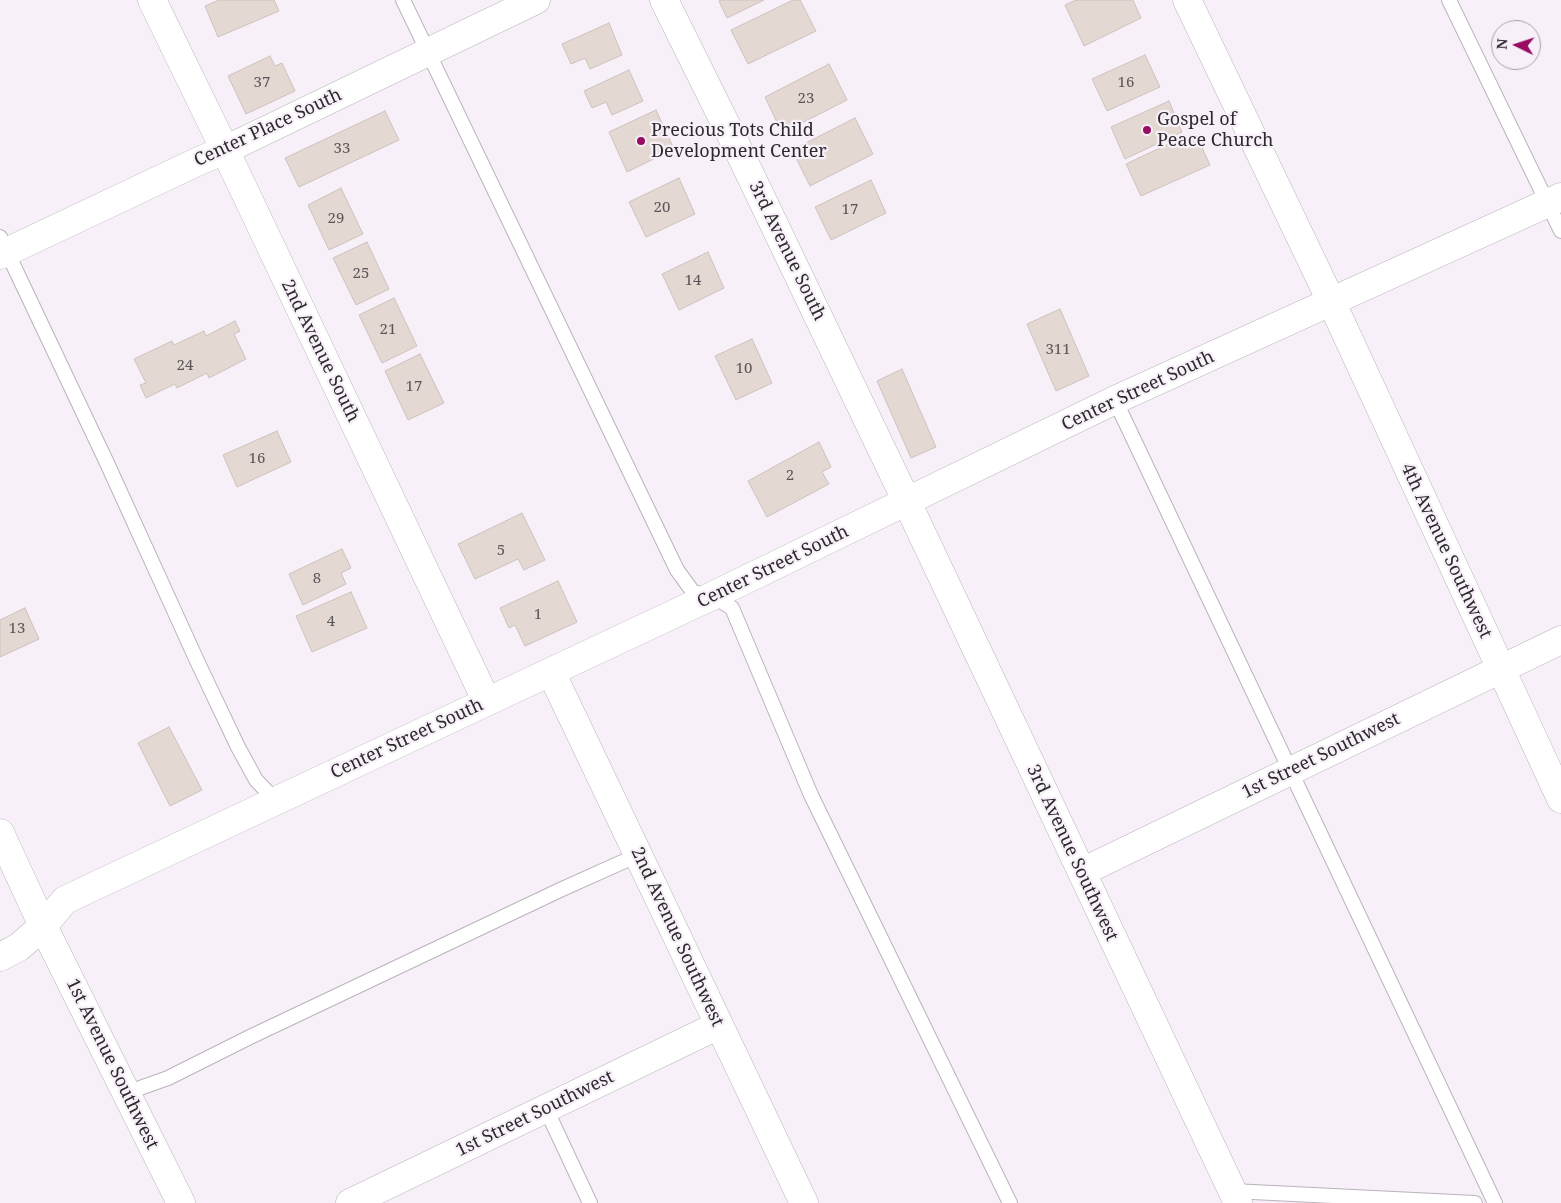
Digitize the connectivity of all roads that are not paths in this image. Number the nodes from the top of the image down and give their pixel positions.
1 (152, 0) edge
2 (402, 0) edge
3 (536, 0) edge
4 (664, 0) edge
5 (1187, 0) edge
6 (1449, 0) edge
7 (427, 52) junction
8 (225, 150) junction
9 (1554, 200) edge
10 (1561, 231) edge
11 (2, 248) edge
12 (1331, 301) junction
13 (1116, 400) junction
14 (907, 502) junction
15 (712, 596) junction
16 (1561, 640) edge
17 (1500, 669) junction
18 (552, 672) junction
19 (487, 702) junction
20 (1291, 770) junction
21 (275, 800) junction
22 (1561, 800) edge
23 (0, 833) edge
24 (638, 855) junction
25 (1082, 872) junction
26 (43, 926) junction
27 (0, 957) edge
28 (719, 1026) junction
29 (126, 1093) junction
30 (546, 1109) junction
31 (1235, 1197) edge
32 (181, 1203) edge
33 (350, 1203) edge
34 (590, 1203) edge
35 (804, 1203) edge
36 (1010, 1203) edge
37 (1475, 1203) edge
38 (1496, 1203) edge

1 - 8 street, 2nd Avenue South
2 - 7 lane
3 - 7 street, Center Place South
4 - 14 street, 3rd Avenue South
5 - 12 street, 4th Avenue Southwest
6 - 9 lane
7 - 8 street, Center Place South
7 - 15 lane
8 - 11 street, Center Place South
8 - 19 street, 2nd Avenue South
9 - 10 lane
9 - 12 street, Center Street South
11 - 21 lane
12 - 13 street, Center Street South
12 - 17 street, 4th Avenue Southwest
13 - 14 street, Center Street South
13 - 20 lane
14 - 15 street, Center Street South
14 - 25 street, 3rd Avenue Southwest
15 - 18 street, Center Street South
15 - 36 lane
16 - 17 street, 1st Street Southwest
17 - 20 street, 1st Street Southwest
17 - 22 street, 4th Avenue Southwest
18 - 19 street, Center Street South
18 - 24 street, 2nd Avenue Southwest
19 - 21 street, Center Street South
20 - 25 street, 1st Street Southwest
20 - 38 lane
21 - 26 street, Center Street South
23 - 26 street, 1st Avenue Southwest
24 - 28 street, 2nd Avenue Southwest
24 - 29 lane
25 - 31 street, 3rd Avenue Southwest
26 - 27 street, Center Street South
26 - 29 street, 1st Avenue Southwest
28 - 30 street, 1st Street Southwest
28 - 35 street, 2nd Avenue Southwest
29 - 32 street, 1st Avenue Southwest
30 - 33 street, 1st Street Southwest
30 - 34 lane
31 - 37 lane

